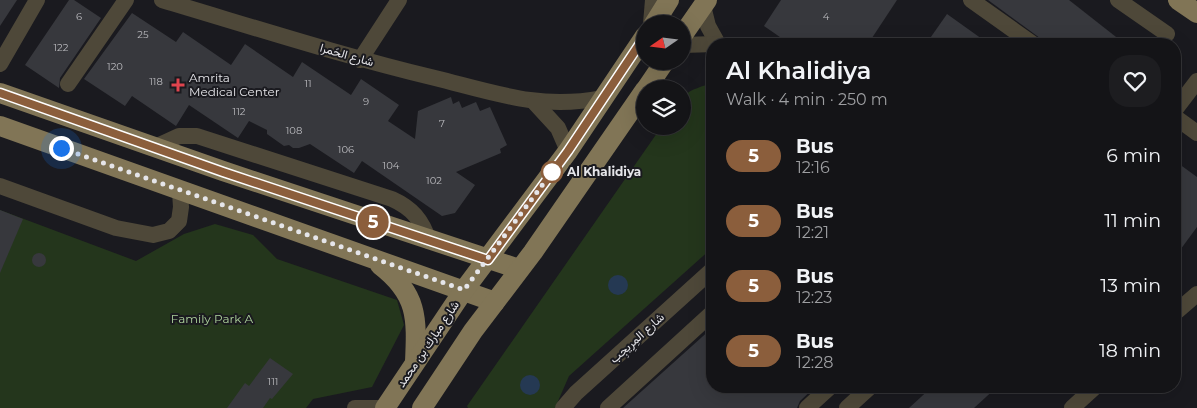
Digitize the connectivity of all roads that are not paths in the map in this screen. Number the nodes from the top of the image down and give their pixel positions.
1 (36, 0) edge
2 (126, 0) edge
3 (162, 0) edge
4 (399, 0) edge
5 (653, 0) edge
6 (669, 0) edge
7 (971, 0) edge
8 (1118, 0) edge
9 (1178, 0) edge
10 (705, 3) edge
11 (1197, 13) edge
12 (652, 15) edge
13 (658, 15) edge
14 (691, 23) edge
15 (1167, 34) dead end
16 (714, 38) edge
17 (1025, 38) edge
18 (706, 44) edge
19 (691, 45) edge
20 (636, 49) edge
21 (360, 60) junction
22 (0, 64) edge
23 (1197, 81) edge
24 (68, 84) dead end
25 (0, 93) edge
26 (602, 98) junction
27 (535, 102) junction
28 (1181, 102) edge
29 (636, 104) edge
30 (1181, 121) edge
31 (0, 126) edge
32 (1197, 133) edge
33 (155, 148) junction
34 (568, 151) junction
35 (0, 186) edge
36 (180, 192) junction
37 (429, 241) junction
38 (370, 258) junction
39 (488, 260) junction
40 (519, 270) junction
41 (706, 275) edge
42 (464, 290) junction
43 (1197, 294) edge
44 (495, 302) junction
45 (1181, 309) edge
46 (706, 318) edge
47 (415, 362) junction
48 (823, 393) edge
49 (863, 393) edge
50 (1088, 393) edge
51 (355, 408) edge
52 (384, 408) edge
53 (422, 408) edge
54 (563, 408) edge
55 (608, 408) edge
56 (807, 408) edge
57 (847, 408) edge
58 (1072, 408) edge

1 - 22 street
2 - 24 street
3 - 21 street, شارع الحَمرا
4 - 21 street
5 - 12 street
6 - 13 main road
7 - 17 street
8 - 15 street
9 - 11 main road
10 - 14 main road
10 - 16 street
18 - 19 street
20 - 26 main road, شارع مبارك بن محمد
21 - 27 street, شارع الحَمرا
23 - 28 street
25 - 33 main road
26 - 27 street, شارع الحَمرا
26 - 34 main road, شارع مبارك بن محمد
27 - 34 street
29 - 40 main road
30 - 32 street
31 - 36 main road
33 - 37 main road
33 - 37 street
34 - 39 main road, شارع مبارك بن محمد
35 - 36 street
36 - 38 main road
37 - 39 main road
38 - 42 main road
38 - 47 main road
39 - 40 main road
39 - 42 main road, شارع مبارك بن محمد
40 - 44 main road
41 - 54 street, شارع المِرِيجِب
42 - 44 main road
42 - 47 main road, شارع مبارك بن محمد
43 - 45 street
44 - 53 main road
46 - 55 street
47 - 52 main road, شارع مبارك بن محمد
48 - 56 street
49 - 57 street
50 - 58 street
51 - 52 street

